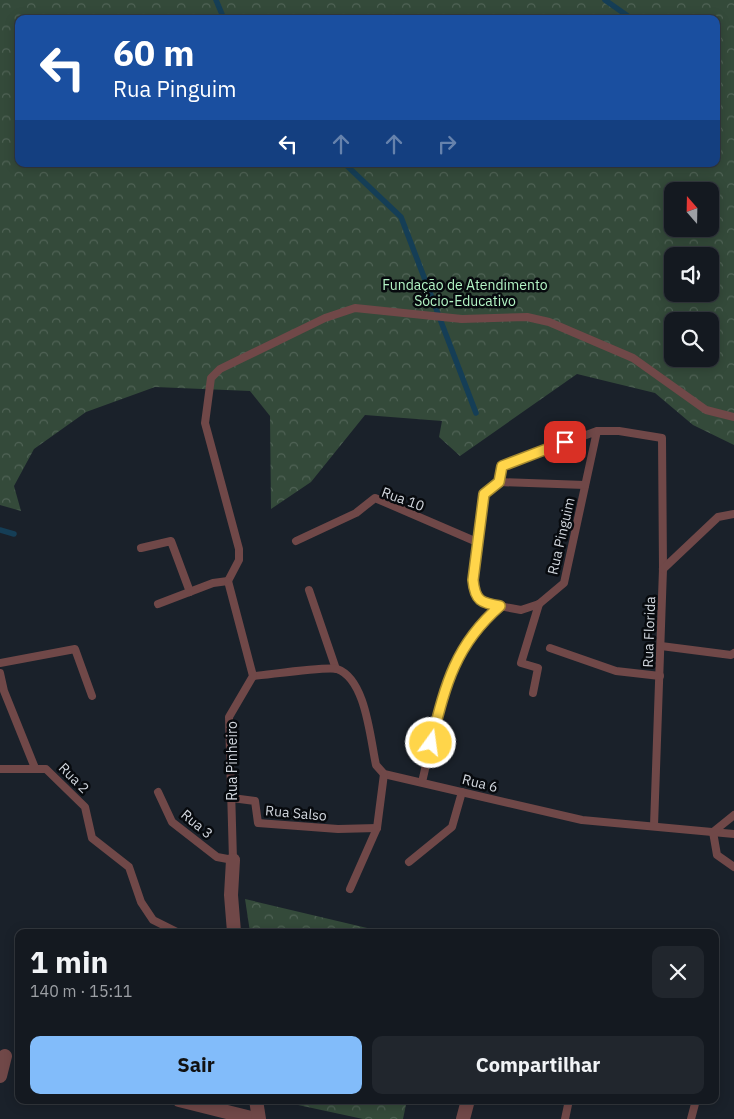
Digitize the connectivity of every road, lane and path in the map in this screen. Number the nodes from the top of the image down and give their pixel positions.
1 (734, 417) edge
2 (597, 430) junction
3 (499, 482) junction
4 (586, 485) junction
5 (734, 514) edge
6 (296, 541) dead end
7 (478, 542) junction
8 (142, 548) dead end
9 (663, 569) junction
10 (228, 581) junction
11 (308, 590) dead end
12 (190, 592) junction
13 (158, 604) dead end
14 (538, 604) junction
15 (500, 606) junction
16 (661, 646) junction
17 (550, 648) dead end
18 (734, 653) edge
19 (0, 663) edge
20 (336, 669) junction
21 (0, 673) edge
22 (253, 676) junction
23 (660, 676) junction
24 (533, 693) dead end
25 (92, 696) dead end
26 (35, 768) junction
27 (0, 769) edge
28 (384, 774) junction
29 (422, 782) junction
30 (158, 792) dead end
31 (462, 792) junction
32 (232, 798) junction
33 (734, 815) edge
34 (654, 826) junction
35 (377, 828) junction
36 (713, 832) junction
37 (734, 834) edge
38 (233, 860) junction
39 (409, 862) dead end
40 (734, 868) edge
41 (350, 889) dead end
42 (171, 929) edge
43 (234, 929) edge
44 (8, 1057) edge
45 (0, 1076) edge
46 (195, 1104) edge
47 (257, 1104) edge
48 (467, 1104) edge
49 (568, 1104) edge
50 (695, 1104) edge
51 (255, 1119) edge
52 (259, 1119) edge
53 (463, 1119) edge
54 (565, 1119) edge
55 (691, 1119) edge

1 - 10 lane
2 - 3 lane, Rua Pinguim
2 - 4 lane, Rua Pinguim
2 - 9 lane, Rua Florida
3 - 4 lane
3 - 7 lane, Rua Pinguim
4 - 14 lane, Rua Pinguim
5 - 9 lane
6 - 7 lane, Rua 10
7 - 15 lane, Rua Pinguim
8 - 12 lane
9 - 16 lane, Rua Florida
10 - 12 lane
10 - 22 lane
11 - 20 lane
12 - 13 lane
14 - 15 lane, Rua Pinguim
14 - 24 lane
15 - 29 lane
16 - 18 lane
16 - 23 lane, Rua Florida
17 - 23 lane
19 - 25 lane
20 - 22 lane
20 - 28 lane
21 - 26 lane
22 - 32 lane, Rua Pinheiro
23 - 34 lane, Rua Florida
26 - 27 lane, Rua 2
26 - 42 lane, Rua 2
28 - 29 lane, Rua 6
28 - 35 lane
29 - 31 lane, Rua 6
30 - 38 lane, Rua 3
31 - 34 lane, Rua 6
31 - 39 lane
32 - 35 lane, Rua Salso
32 - 38 lane, Rua Pinheiro
33 - 36 lane
34 - 36 lane, Rua 6
35 - 41 lane
36 - 37 lane, Rua 6
36 - 40 lane
38 - 43 street, Rua Pinheiro
44 - 45 street
46 - 51 street
47 - 52 street
48 - 53 street
49 - 54 lane
50 - 55 lane

